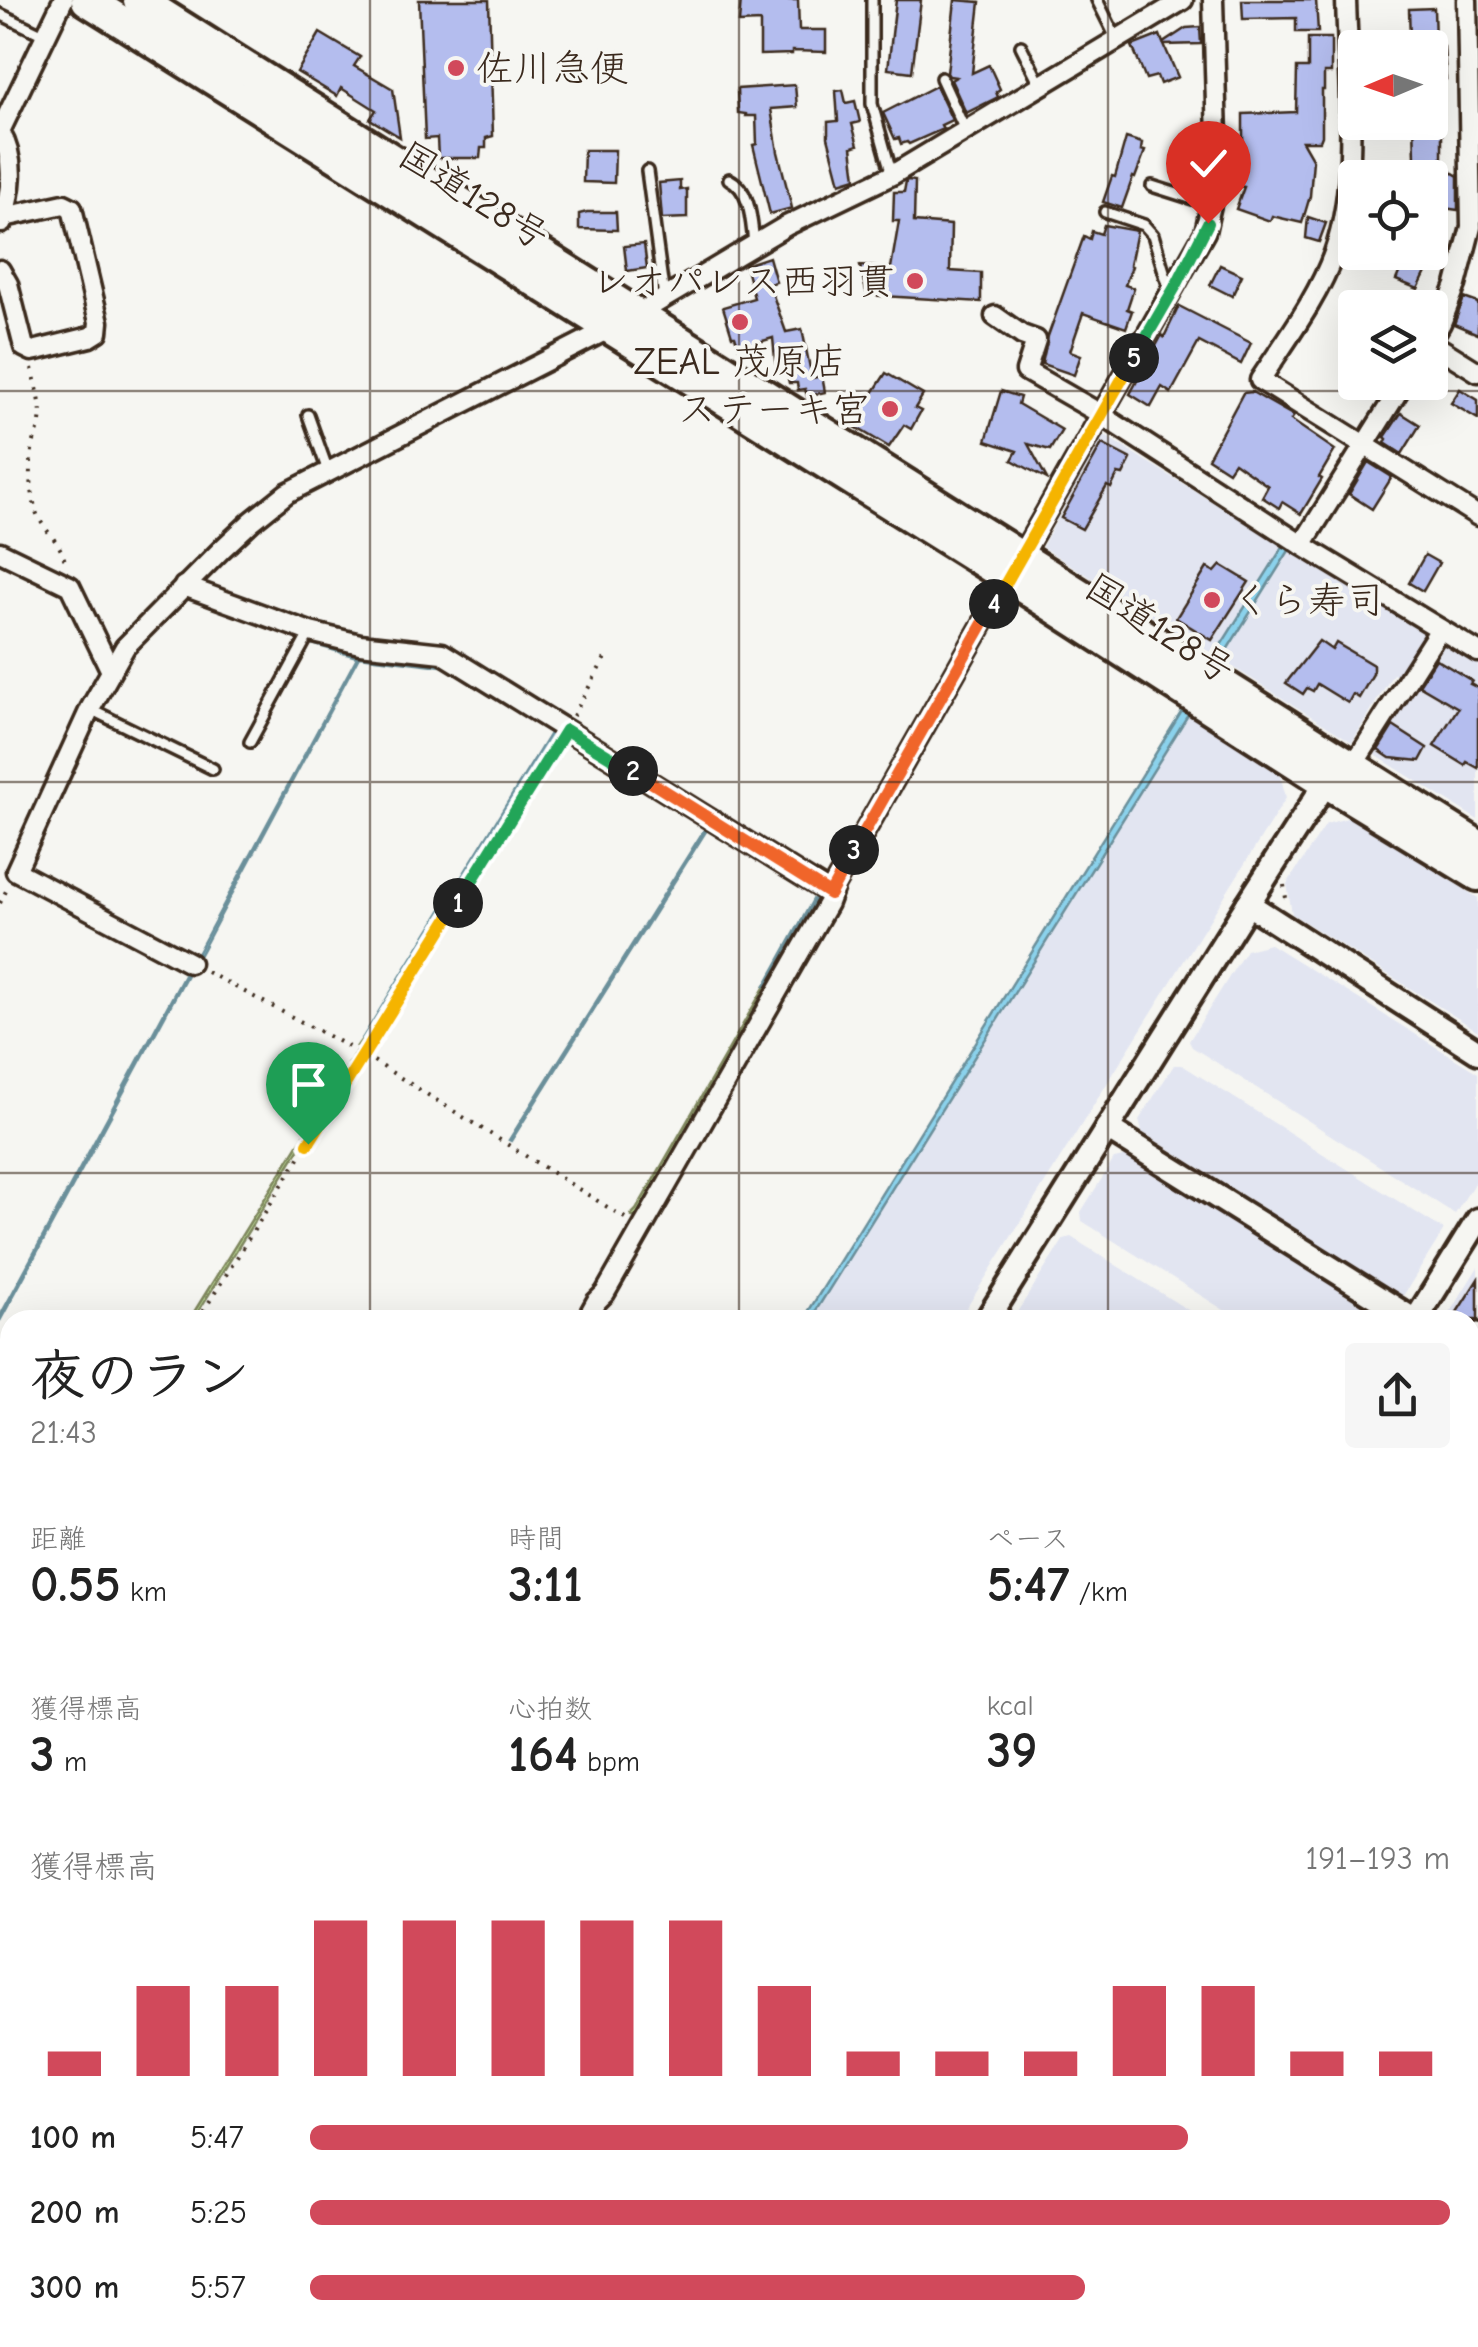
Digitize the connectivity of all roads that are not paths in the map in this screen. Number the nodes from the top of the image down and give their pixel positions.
1 (62, 0) edge
2 (87, 0) edge
3 (139, 0) edge
4 (872, 0) edge
5 (1097, 0) edge
6 (1183, 0) edge
7 (1213, 0) edge
8 (1346, 0) edge
9 (1468, 0) edge
10 (0, 14) edge
11 (46, 36) junction
12 (1117, 40) junction
13 (1021, 46) dead end
14 (941, 78) dead end
15 (1041, 86) junction
16 (1474, 100) edge
17 (0, 131) edge
18 (966, 131) junction
19 (647, 171) dead end
20 (892, 175) junction
21 (728, 179) dead end
22 (1152, 186) dead end
23 (1212, 205) junction
24 (1105, 212) dead end
25 (2, 223) edge
26 (1474, 230) edge
27 (754, 245) junction
28 (0, 270) edge
29 (1171, 294) junction
30 (664, 298) junction
31 (1448, 303) edge
32 (996, 316) dead end
33 (624, 321) junction
34 (1448, 353) edge
35 (1478, 372) edge
36 (1393, 400) edge
37 (308, 415) dead end
38 (1100, 416) junction
39 (1364, 445) junction
40 (328, 471) junction
41 (1478, 516) edge
42 (1302, 545) junction
43 (0, 552) edge
44 (1015, 568) junction
45 (184, 586) junction
46 (1440, 629) junction
47 (310, 632) junction
48 (1478, 652) edge
49 (111, 671) junction
50 (90, 709) junction
51 (250, 742) dead end
52 (213, 769) dead end
53 (1339, 775) junction
54 (1478, 846) edge
55 (1478, 875) edge
56 (830, 894) junction
57 (1248, 904) junction
58 (190, 963) road end
59 (1478, 1052) edge
60 (1107, 1128) junction
61 (1478, 1220) edge
62 (599, 1310) edge
63 (993, 1310) edge
64 (1399, 1310) edge
65 (1421, 1310) edge

1 - 11 street
2 - 33 highway, 国道128号
3 - 33 highway, 国道128号
4 - 20 lane
5 - 12 lane
6 - 12 street
7 - 23 street
8 - 39 street
9 - 16 street
10 - 11 lane
11 - 17 street
12 - 15 street
13 - 15 lane
14 - 18 lane
15 - 18 street
16 - 26 street
17 - 25 street
18 - 20 street
19 - 30 lane
20 - 27 street
21 - 27 lane
22 - 23 lane
23 - 29 street
24 - 29 lane
25 - 28 street
26 - 31 street
27 - 30 street
29 - 38 street
30 - 33 street
32 - 38 street
33 - 40 street
33 - 44 highway, 国道128号
34 - 35 street
36 - 39 street
37 - 40 lane
38 - 42 street
38 - 44 street
39 - 41 street
39 - 42 street
40 - 45 street
42 - 46 street
43 - 49 street
44 - 53 highway, 国道128号
44 - 56 street
45 - 47 street
45 - 49 street
46 - 48 street
46 - 53 street
47 - 51 lane
47 - 56 street
49 - 50 street
50 - 52 lane
50 - 58 street
53 - 54 highway, 国道128号
53 - 55 highway, 国道128号
53 - 57 street
56 - 62 street
57 - 59 street
57 - 60 street
60 - 63 street
60 - 64 street
61 - 65 street

